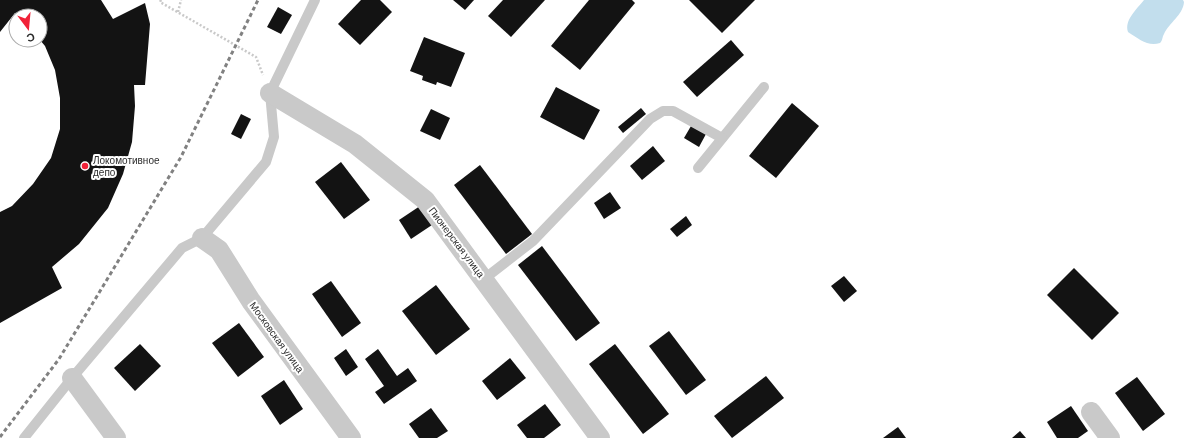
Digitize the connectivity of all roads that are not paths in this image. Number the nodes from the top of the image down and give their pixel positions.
1 (315, 0) edge
2 (764, 87) dead end
3 (270, 93) junction
4 (722, 138) junction
5 (698, 168) dead end
6 (202, 238) junction
7 (484, 279) junction
8 (72, 378) junction
9 (1091, 412) dead end
10 (24, 438) edge
11 (116, 438) edge
12 (351, 438) edge
13 (600, 438) edge
14 (1110, 438) edge

1 - 3 lane
2 - 4 lane
3 - 6 lane
3 - 7 street, Пионерская улица
4 - 5 lane
4 - 7 lane
6 - 8 lane
6 - 12 street, Московская улица
7 - 13 street, Пионерская улица
8 - 10 lane
8 - 11 street
9 - 14 street

